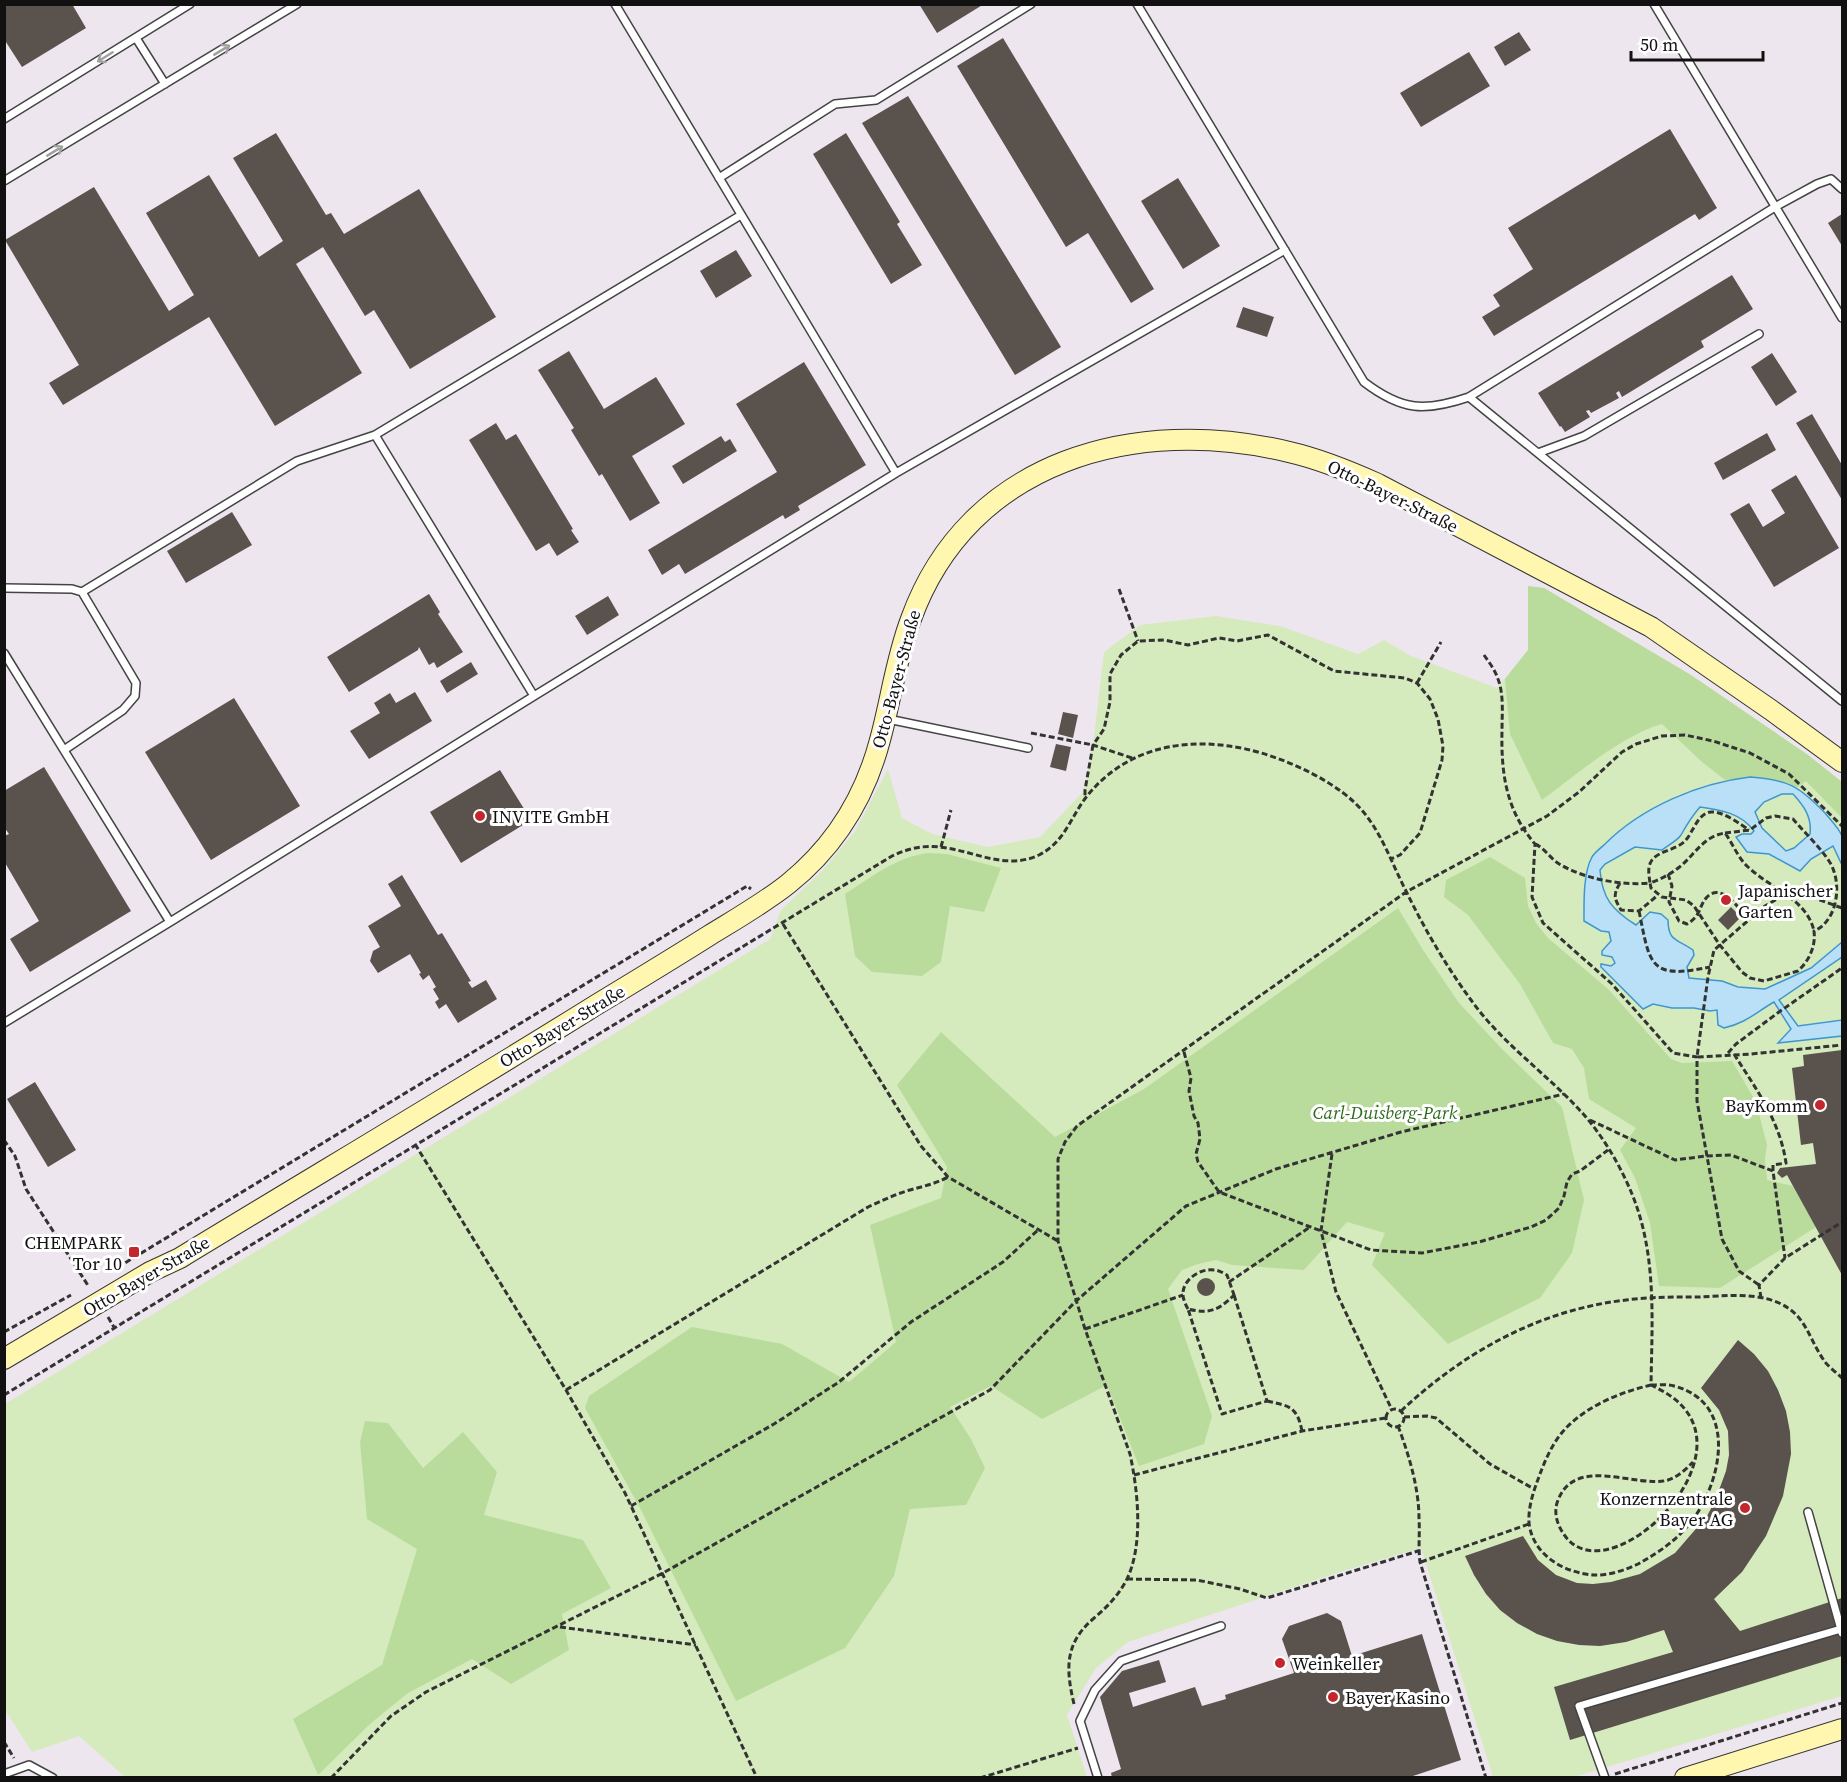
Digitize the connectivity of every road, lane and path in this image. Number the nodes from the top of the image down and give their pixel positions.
1 (190, 4) edge
2 (297, 4) edge
3 (615, 4) edge
4 (1031, 4) edge
5 (1137, 4) edge
6 (1654, 4) edge
7 (136, 38) junction
8 (165, 84) junction
9 (4, 119) edge
10 (719, 178) junction
11 (4, 181) edge
12 (1842, 189) edge
13 (1775, 207) junction
14 (741, 215) junction
15 (1285, 250) junction
16 (1842, 318) edge
17 (1759, 334) dead end
18 (1469, 397) junction
19 (375, 435) junction
20 (1538, 453) junction
21 (896, 473) junction
22 (4, 588) edge
23 (1119, 589) dead end
24 (82, 592) junction
25 (1138, 640) junction
26 (1441, 642) dead end
27 (4, 653) edge
28 (1484, 655) dead end
29 (1417, 683) junction
30 (534, 696) junction
31 (1842, 701) edge
32 (885, 718) junction
33 (1031, 733) dead end
34 (1093, 745) junction
35 (1028, 748) dead end
36 (64, 750) junction
37 (1132, 758) junction
38 (1842, 762) edge
39 (1085, 800) junction
40 (951, 810) dead end
41 (1842, 826) edge
42 (1523, 830) junction
43 (1750, 830) junction
44 (1725, 833) junction
45 (1535, 844) junction
46 (941, 847) junction
47 (1391, 859) junction
48 (1668, 874) junction
49 (1620, 883) junction
50 (1650, 883) junction
51 (1406, 892) junction
52 (1784, 893) junction
53 (1659, 895) junction
54 (1670, 898) junction
55 (766, 900) junction
56 (1835, 906) junction
57 (1842, 908) edge
58 (1640, 911) junction
59 (1699, 913) junction
60 (1748, 919) junction
61 (170, 922) junction
62 (783, 924) junction
63 (1814, 931) junction
64 (1719, 944) junction
65 (1710, 967) junction
66 (1842, 968) edge
67 (4, 1023) edge
68 (1842, 1045) edge
69 (1184, 1052) junction
70 (1727, 1054) junction
71 (1734, 1054) junction
72 (1697, 1057) junction
73 (1564, 1094) junction
74 (1587, 1118) junction
75 (4, 1140) edge
76 (415, 1144) junction
77 (1608, 1150) junction
78 (1333, 1153) junction
79 (1706, 1156) junction
80 (1773, 1172) junction
81 (948, 1177) junction
82 (1219, 1192) junction
83 (1842, 1222) edge
84 (1310, 1227) junction
85 (1039, 1229) junction
86 (1321, 1232) junction
87 (1058, 1241) junction
88 (1785, 1258) junction
89 (107, 1274) dead end
90 (1229, 1282) junction
91 (1759, 1285) junction
92 (78, 1292) dead end
93 (1183, 1295) junction
94 (1234, 1295) junction
95 (1652, 1298) junction
96 (1761, 1298) junction
97 (1076, 1301) junction
98 (99, 1303) junction
99 (1188, 1310) junction
100 (116, 1329) junction
101 (1085, 1329) junction
102 (4, 1332) edge
103 (4, 1359) edge
104 (1842, 1378) edge
105 (1651, 1385) junction
106 (566, 1389) junction
107 (4, 1395) edge
108 (1267, 1401) junction
109 (1392, 1410) junction
110 (1401, 1410) junction
111 (1404, 1417) junction
112 (1386, 1418) junction
113 (1398, 1426) junction
114 (1302, 1431) junction
115 (1693, 1462) junction
116 (1134, 1475) junction
117 (1534, 1489) junction
118 (631, 1506) junction
119 (1808, 1512) dead end
120 (1529, 1524) junction
121 (1418, 1551) junction
122 (1420, 1562) junction
123 (663, 1573) junction
124 (1127, 1579) junction
125 (1221, 1626) dead end
126 (558, 1627) junction
127 (1842, 1631) edge
128 (696, 1645) junction
129 (1842, 1703) edge
130 (1080, 1721) junction
131 (1842, 1729) edge
132 (4, 1742) edge
133 (1088, 1745) junction
134 (20, 1768) junction
135 (4, 1774) edge
136 (1605, 1777) edge
137 (52, 1778) edge
138 (331, 1778) edge
139 (757, 1778) edge
140 (980, 1778) edge
141 (1098, 1778) edge
142 (1486, 1778) edge
143 (1685, 1778) edge

1 - 7 lane
8 -> 2 lane
3 - 10 lane
4 - 10 lane
5 - 15 lane
6 - 13 lane
7 - 8 lane
7 -> 9 lane
11 -> 8 lane
10 - 14 lane
12 - 13 lane
13 - 16 lane
13 - 18 lane
14 - 19 lane
14 - 21 lane
15 - 18 lane
15 - 21 lane
17 - 20 lane
18 - 20 lane
19 - 24 lane
19 - 30 lane
20 - 31 lane
21 - 30 lane
22 - 24 lane
23 - 25 path
24 - 36 lane
25 - 29 path
25 - 34 path
26 - 29 path
27 - 36 lane
28 - 42 path
29 - 47 path
30 - 61 lane
32 - 35 lane
32 - 38 street, Otto-Bayer-Straße
32 - 55 street, Otto-Bayer-Straße
33 - 34 path
34 - 37 path
34 - 39 path
36 - 61 lane
37 - 39 path
37 - 47 path
39 - 46 path
40 - 46 path
41 - 42 path
42 - 45 path
42 - 51 path
43 - 44 path
43 - 50 path
43 - 56 path
44 - 48 path
44 - 52 path
45 - 49 path
45 - 72 path
46 - 62 path
47 - 51 path
48 - 50 path
48 - 54 path
49 - 50 path
49 - 58 path
50 - 53 path
51 - 69 path
51 - 73 path
52 - 56 path
52 - 60 path
52 - 63 path
53 - 54 path
53 - 58 path
54 - 59 path
54 - 59 path
55 - 89 path
55 - 98 street, Otto-Bayer-Straße
56 - 57 path
56 - 63 path
58 - 65 path
59 - 60 path
59 - 64 path
60 - 64 path
61 - 67 lane
62 - 76 path
62 - 81 path
63 - 64 path
64 - 65 path
65 - 72 path
66 - 70 path
68 - 71 path
69 - 82 path
69 - 87 path
70 - 71 path
70 - 72 path
71 - 80 path
72 - 79 path
73 - 74 path
73 - 78 path
74 - 77 path
74 - 79 path
75 - 98 path
76 - 100 path
76 - 106 path
77 - 86 path
77 - 95 path
78 - 82 path
78 - 86 path
79 - 80 path
79 - 91 path
80 - 88 path
81 - 85 path
81 - 106 path
82 - 84 path
82 - 97 path
83 - 88 path
84 - 86 path
84 - 90 path
85 - 87 path
85 - 118 path
86 - 109 path
87 - 97 path
88 - 91 path
90 - 93 path
90 - 94 path
91 - 96 path
92 - 102 path
93 - 99 path
93 - 101 path
94 - 99 path
94 - 108 path
95 - 96 path
95 - 105 path
95 - 110 path
96 - 104 path
97 - 101 path
97 - 123 path
98 - 100 path
98 - 103 street, Otto-Bayer-Straße
99 - 108 path
100 - 107 path
101 - 116 path
105 - 115 path
105 - 117 path
105 - 120 path
106 - 118 path
108 - 114 path
109 - 110 path
109 - 112 path
110 - 111 path
111 - 113 path
111 - 117 path
112 - 113 path
112 - 114 path
113 - 121 path
114 - 116 path
115 - 115 path
116 - 124 path
117 - 120 path
118 - 123 path
119 - 127 lane
120 - 122 path
121 - 122 path
121 - 124 path
122 - 142 path
123 - 126 path
123 - 128 path
124 - 130 path
125 - 130 lane
126 - 128 path
126 - 138 path
127 - 136 lane
128 - 139 path
129 - 136 path
130 - 133 lane
131 - 143 street
132 - 134 path
133 - 140 path
133 - 141 lane
134 - 135 lane
134 - 137 lane

